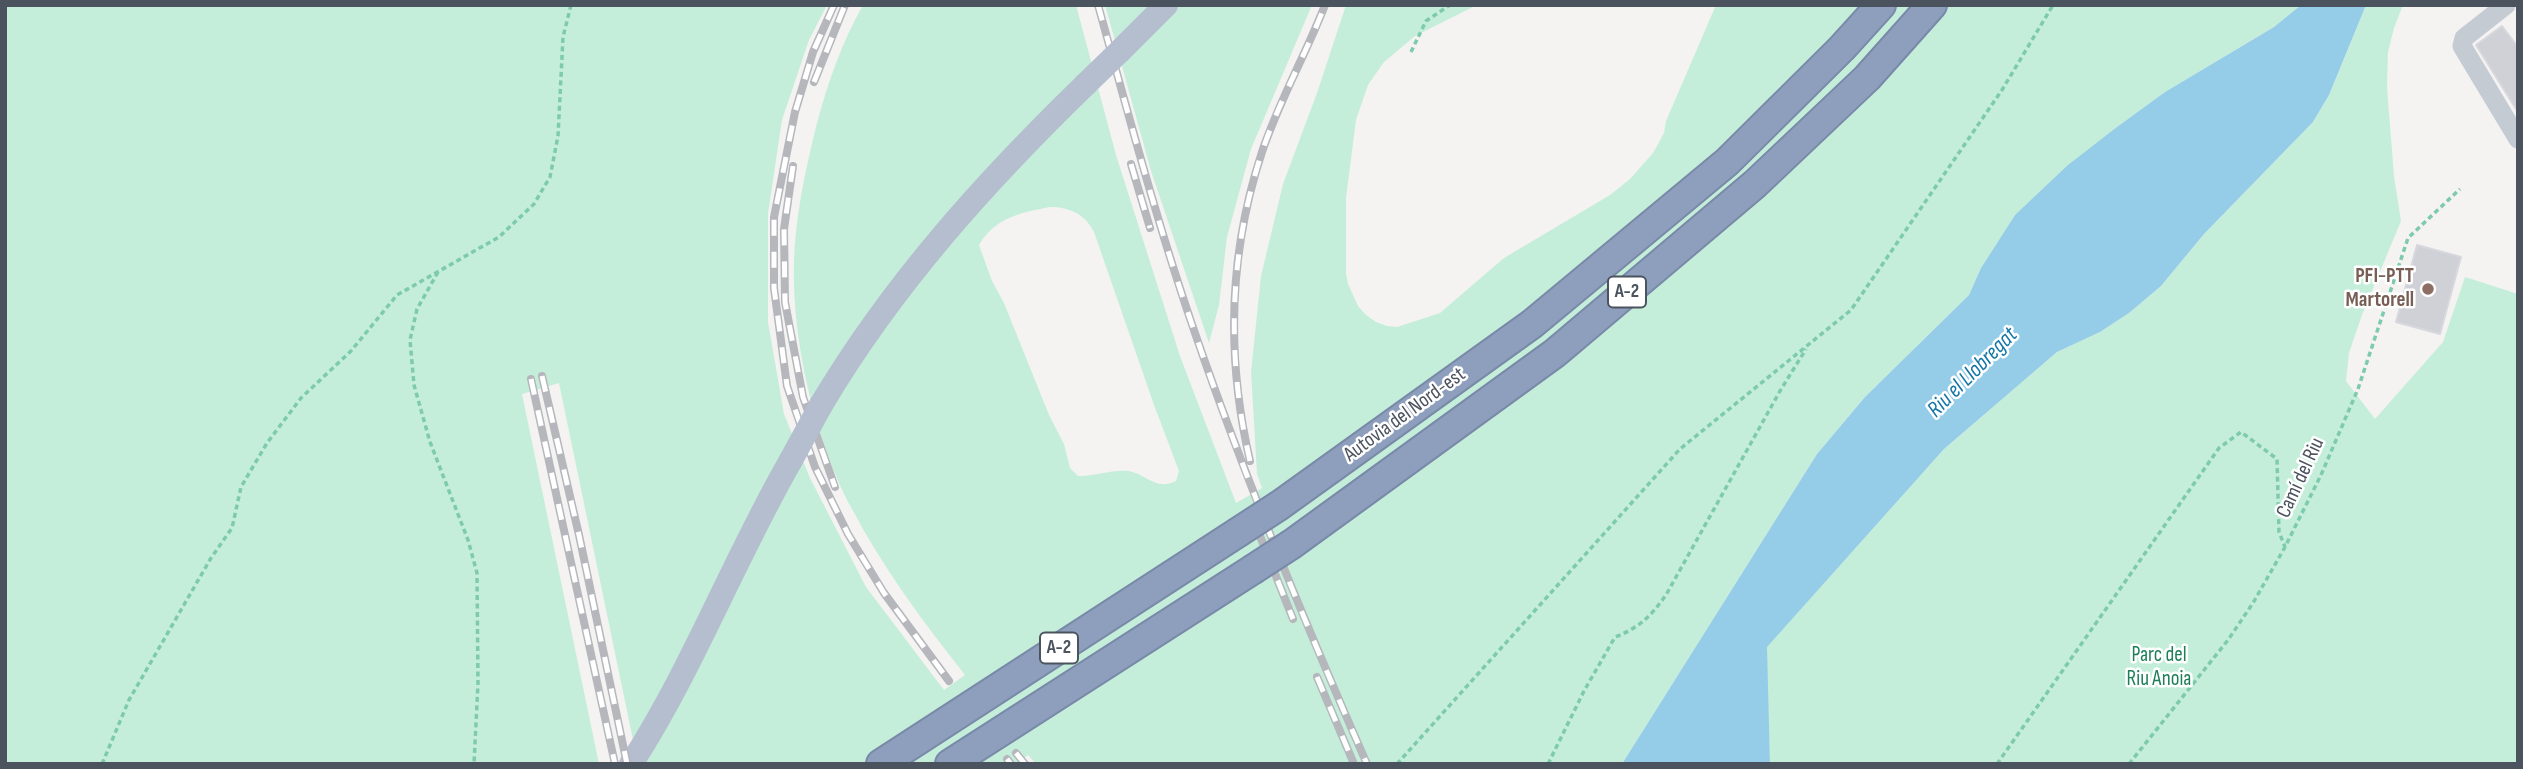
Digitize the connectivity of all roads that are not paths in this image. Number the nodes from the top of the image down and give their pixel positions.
1 (1166, 5) edge
2 (1881, 5) edge
3 (1932, 5) edge
4 (2506, 5) edge
5 (2518, 139) edge
6 (636, 756) edge
7 (881, 764) edge
8 (950, 764) edge

1 - 6 main road, bridge
2 - 7 highway, Autovia del Nord-est / A-2, bridge
3 - 8 highway, Autovia del Nord-est / A-2, bridge
4 - 5 street

